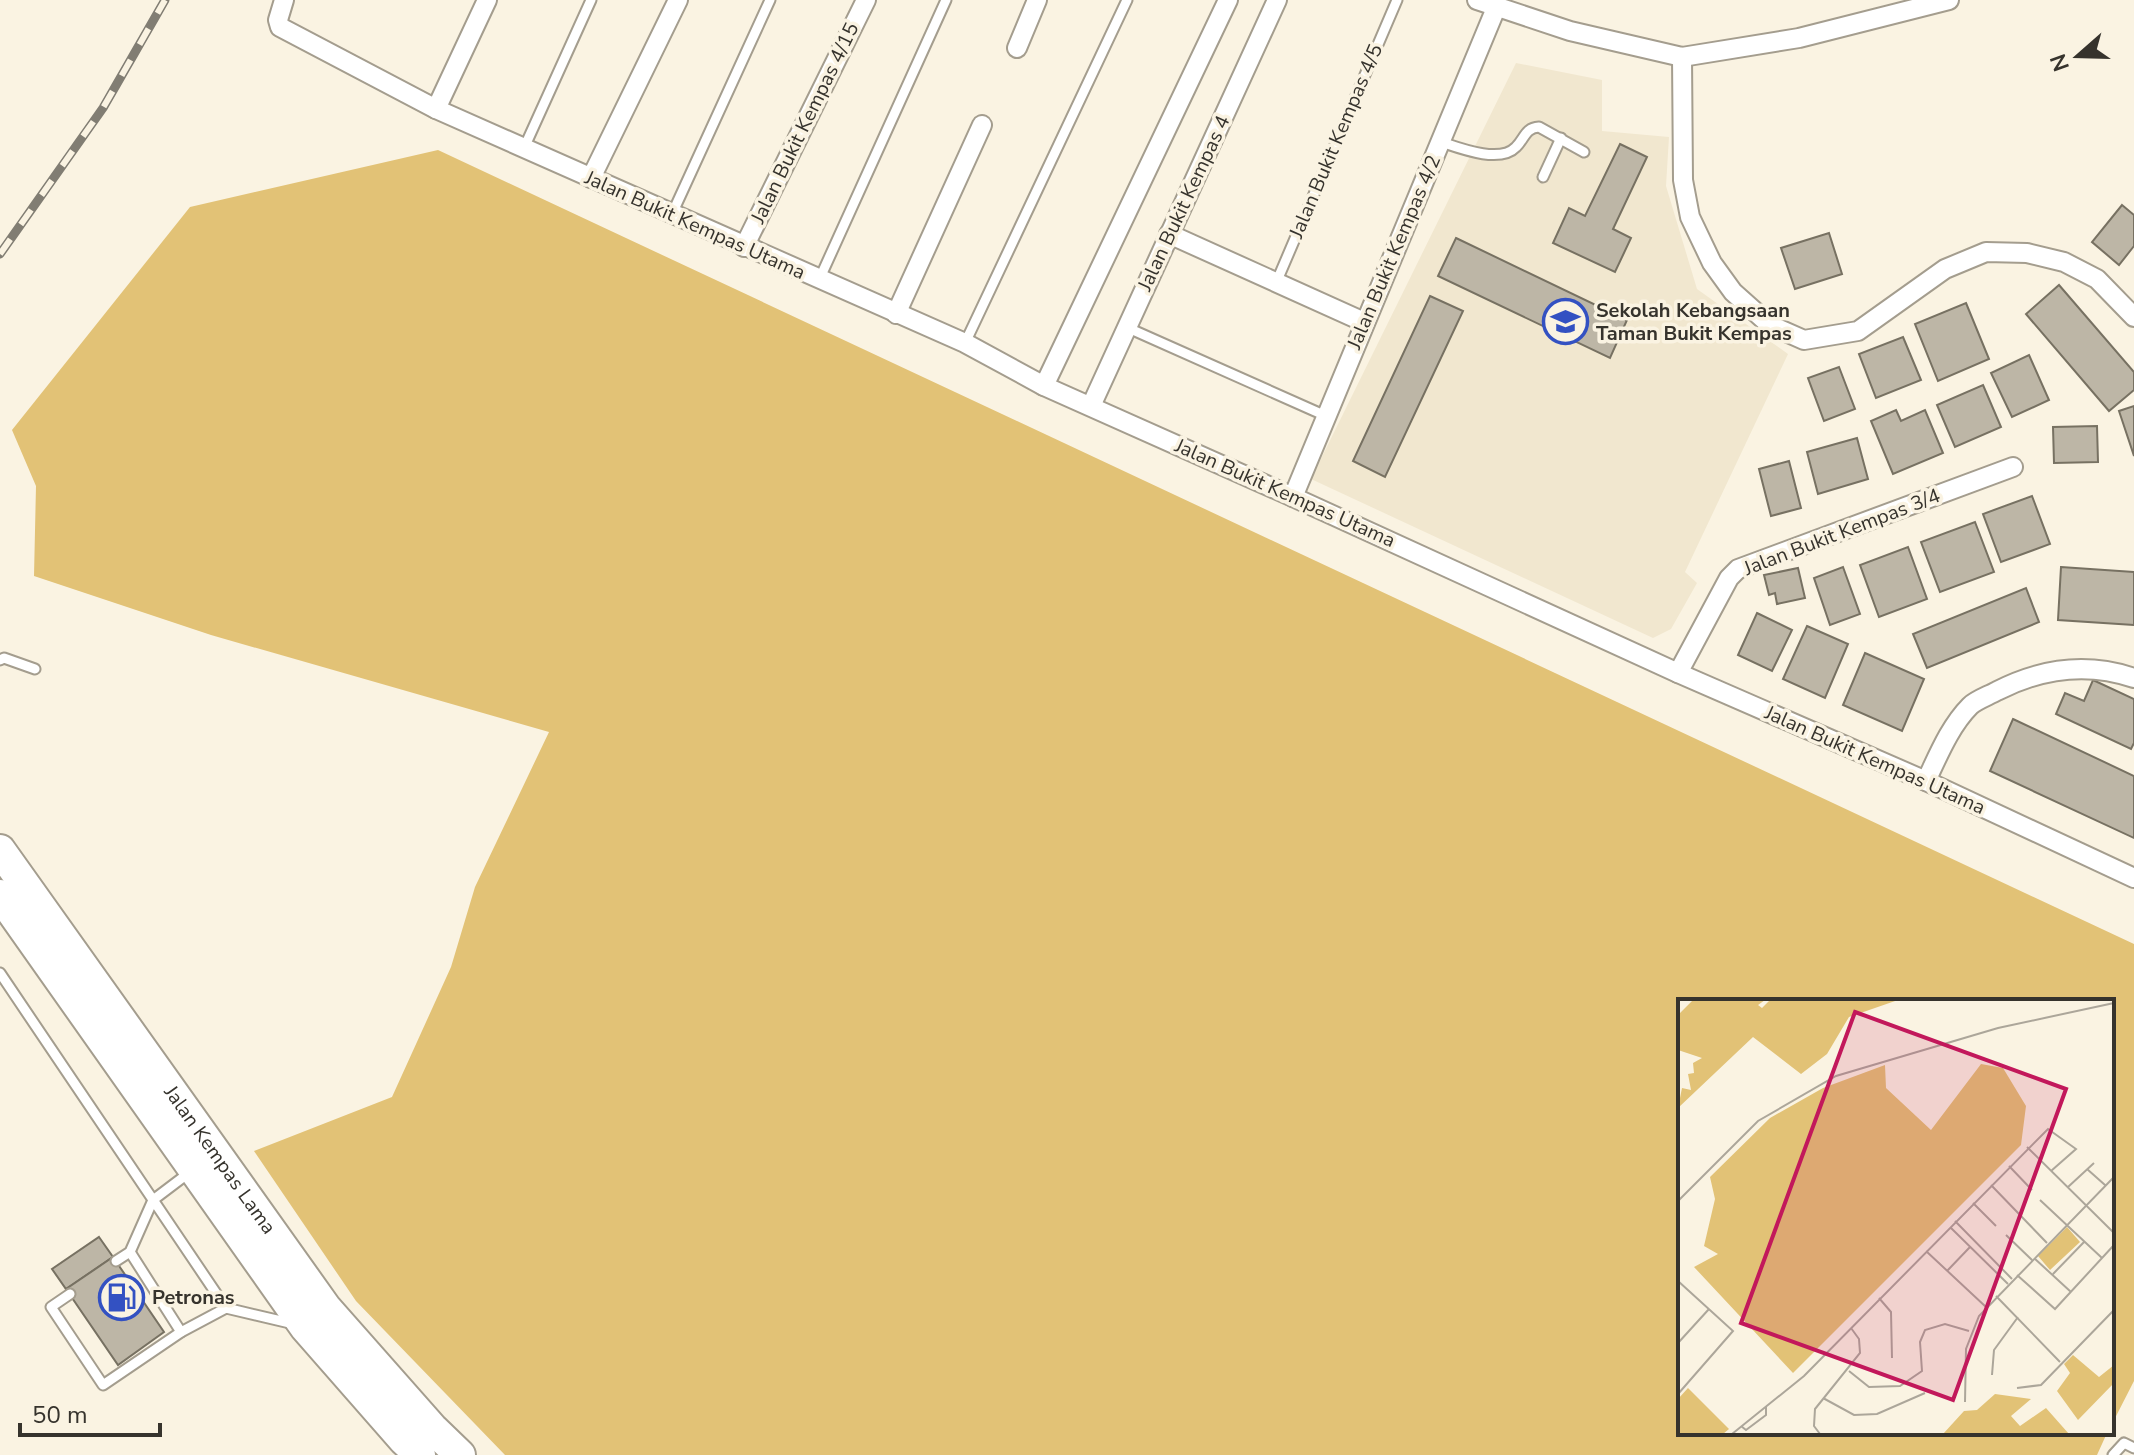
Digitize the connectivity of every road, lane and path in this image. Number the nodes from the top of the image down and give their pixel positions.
1 (284, 0) edge
2 (487, 0) edge
3 (591, 0) edge
4 (678, 0) edge
5 (770, 0) edge
6 (866, 0) edge
7 (946, 0) edge
8 (1037, 0) edge
9 (1127, 0) edge
10 (1228, 0) edge
11 (1277, 0) edge
12 (1397, 0) edge
13 (1477, 0) edge
14 (1949, 0) edge
15 (1496, 8) junction
16 (1017, 48) dead end
17 (1682, 57) junction
18 (436, 109) junction
19 (982, 125) dead end
20 (1561, 138) junction
21 (1441, 142) junction
22 (524, 148) junction
23 (1584, 152) dead end
24 (1543, 177) dead end
25 (591, 178) junction
26 (672, 214) junction
27 (1169, 234) junction
28 (744, 247) junction
29 (819, 280) junction
30 (1276, 283) junction
31 (896, 314) junction
32 (2134, 317) edge
33 (1364, 322) junction
34 (1126, 327) junction
35 (965, 343) junction
36 (1044, 386) junction
37 (1091, 406) junction
38 (1326, 416) junction
39 (2013, 467) dead end
40 (1293, 497) junction
41 (0, 660) edge
42 (35, 669) dead end
43 (1678, 673) junction
44 (2134, 678) edge
45 (1926, 781) junction
46 (0, 850) edge
47 (2134, 878) edge
48 (0, 895) edge
49 (0, 973) edge
50 (194, 1169) junction
51 (153, 1200) junction
52 (130, 1252) junction
53 (116, 1261) dead end
54 (70, 1294) dead end
55 (226, 1308) junction
56 (305, 1327) junction
57 (181, 1332) junction
58 (2134, 1448) edge
59 (420, 1455) edge
60 (460, 1455) edge
61 (2113, 1455) edge

1 - 18 street, Jalan Bukit Kempas Utama
2 - 18 street
3 - 22 lane
4 - 25 street
5 - 26 lane
6 - 28 street, Jalan Bukit Kempas 4/15
7 - 29 lane
8 - 16 street
9 - 35 lane
10 - 36 street
11 - 27 street, Jalan Bukit Kempas 4
12 - 30 lane, Jalan Bukit Kempas 4/5
13 - 15 street
14 - 17 street
15 - 17 street
15 - 21 street, Jalan Bukit Kempas 4/2
17 - 32 street
18 - 22 street, Jalan Bukit Kempas Utama
19 - 31 street
20 - 21 lane
20 - 23 lane
20 - 24 lane
21 - 33 street, Jalan Bukit Kempas 4/2
22 - 25 street, Jalan Bukit Kempas Utama
25 - 26 street, Jalan Bukit Kempas Utama
26 - 28 street, Jalan Bukit Kempas Utama
27 - 30 street
27 - 34 street, Jalan Bukit Kempas 4
28 - 29 street, Jalan Bukit Kempas Utama
29 - 31 street, Jalan Bukit Kempas Utama
30 - 33 street
31 - 35 street, Jalan Bukit Kempas Utama
33 - 38 street, Jalan Bukit Kempas 4/2
34 - 37 street, Jalan Bukit Kempas 4
34 - 38 lane
35 - 36 street, Jalan Bukit Kempas Utama
36 - 37 street, Jalan Bukit Kempas Utama
37 - 40 street, Jalan Bukit Kempas Utama
38 - 40 street, Jalan Bukit Kempas 4/2
39 - 43 street, Jalan Bukit Kempas 3/4
40 - 43 street, Jalan Bukit Kempas Utama
41 - 42 lane
43 - 45 street, Jalan Bukit Kempas Utama
44 - 45 street
45 - 47 street, Jalan Bukit Kempas Utama
46 - 60 main road, Jalan Kempas Lama
48 - 50 main road, Jalan Kempas Lama
49 - 51 lane
50 - 51 lane
50 - 56 main road, Jalan Kempas Lama
51 - 52 lane
51 - 55 lane
52 - 53 lane
52 - 57 lane
54 - 57 lane
55 - 56 lane
55 - 57 lane
56 - 59 main road, Jalan Kempas Lama
58 - 61 lane

